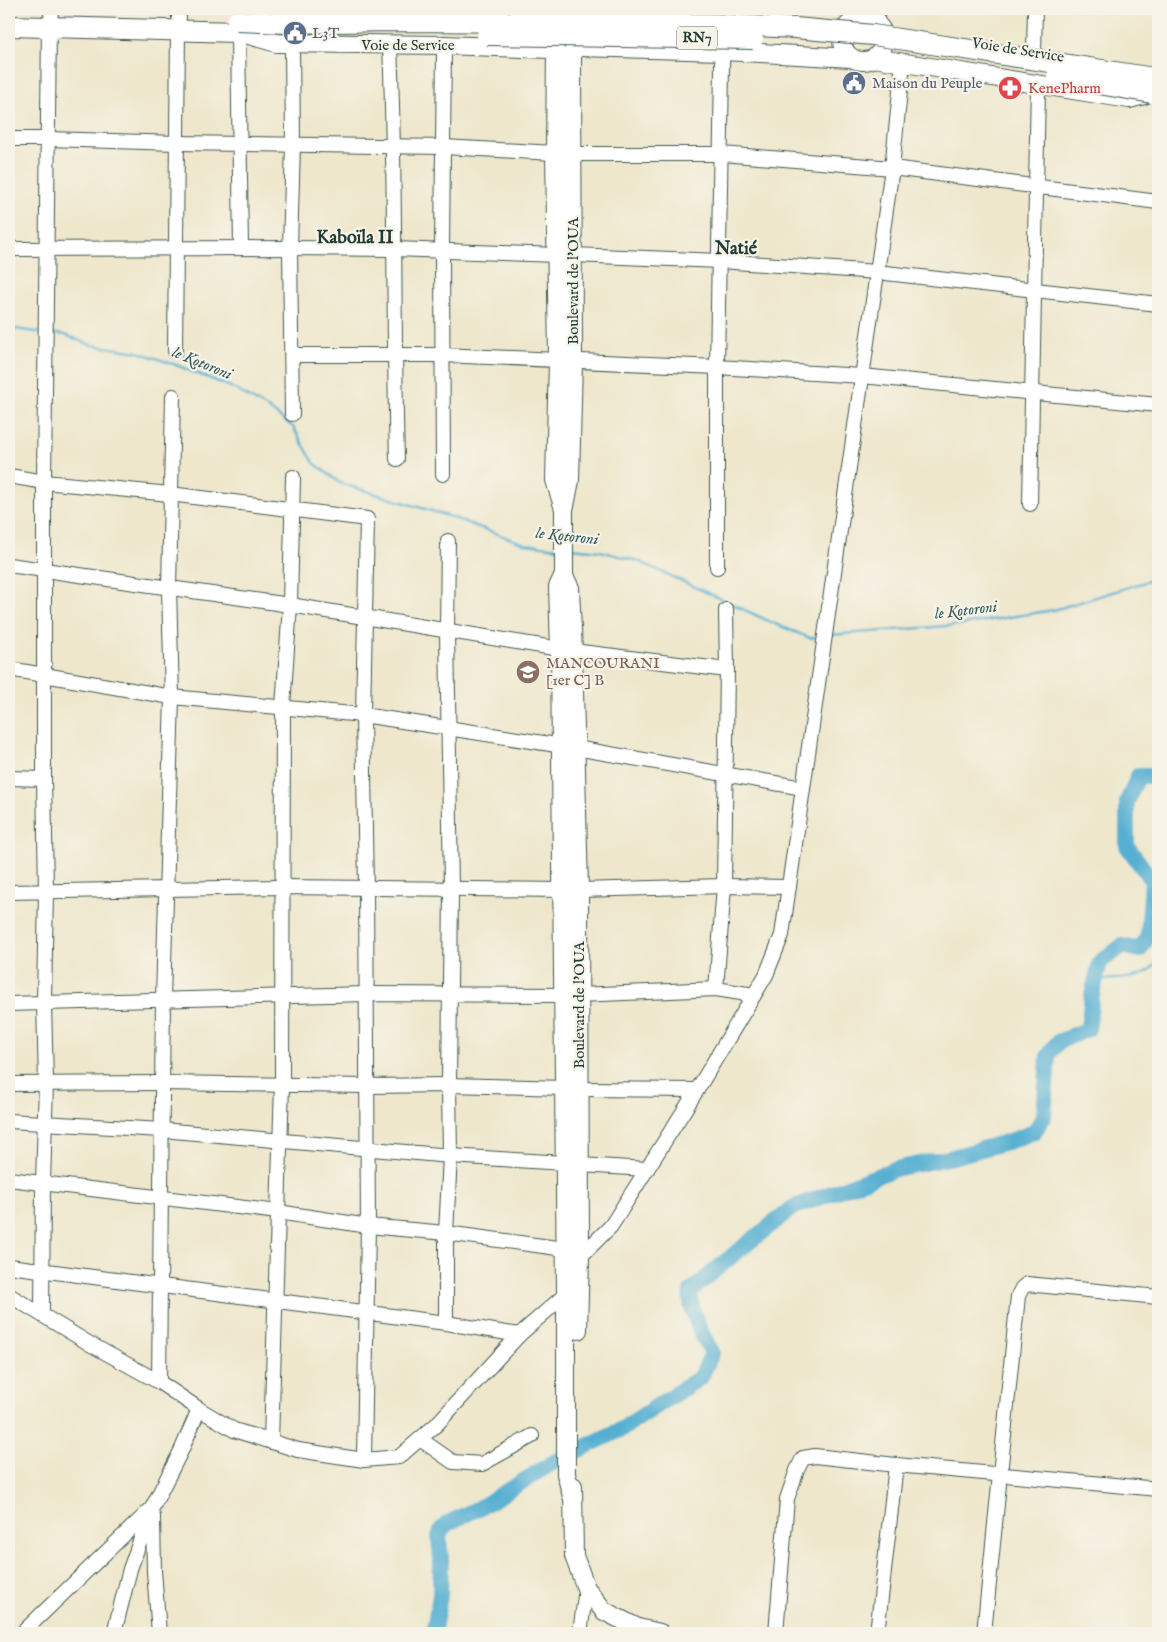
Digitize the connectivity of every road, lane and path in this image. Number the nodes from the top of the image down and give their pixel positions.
1 (877, 9) edge
2 (1035, 9) edge
3 (291, 10) edge
4 (389, 10) edge
5 (445, 10) edge
6 (723, 12) edge
7 (563, 13) edge
8 (9, 14) edge
9 (50, 16) edge
10 (179, 19) edge
11 (854, 19) edge
12 (237, 21) edge
13 (9, 26) edge
14 (880, 29) junction
15 (292, 44) junction
16 (444, 45) junction
17 (390, 46) junction
18 (564, 50) junction
19 (723, 51) junction
20 (1034, 52) junction
21 (852, 58) junction
22 (874, 58) junction
23 (904, 63) junction
24 (1038, 86) junction
25 (1156, 86) edge
26 (48, 138) junction
27 (9, 139) edge
28 (177, 144) junction
29 (239, 145) junction
30 (293, 145) junction
31 (394, 147) junction
32 (444, 147) junction
33 (564, 154) junction
34 (722, 154) junction
35 (892, 168) junction
36 (1036, 187) junction
37 (1158, 202) edge
38 (177, 247) junction
39 (48, 248) junction
40 (241, 248) junction
41 (290, 248) junction
42 (9, 249) edge
43 (395, 249) junction
44 (442, 251) junction
45 (565, 255) junction
46 (720, 261) junction
47 (877, 272) junction
48 (1035, 289) junction
49 (1158, 304) edge
50 (175, 350) dead end
51 (292, 355) junction
52 (394, 355) junction
53 (442, 355) junction
54 (566, 360) junction
55 (717, 367) junction
56 (862, 376) junction
57 (1032, 392) junction
58 (172, 396) dead end
59 (1158, 405) edge
60 (292, 414) dead end
61 (397, 459) dead end
62 (443, 474) dead end
63 (9, 476) edge
64 (293, 477) dead end
65 (44, 482) junction
66 (170, 494) junction
67 (1030, 504) dead end
68 (292, 509) junction
69 (448, 541) dead end
70 (9, 565) edge
71 (717, 567) dead end
72 (45, 570) junction
73 (169, 588) junction
74 (290, 606) junction
75 (726, 610) dead end
76 (365, 618) junction
77 (447, 631) junction
78 (566, 650) junction
79 (9, 669) edge
80 (727, 670) junction
81 (45, 675) junction
82 (172, 697) junction
83 (283, 707) junction
84 (364, 715) junction
85 (448, 728) junction
86 (568, 747) junction
87 (726, 774) junction
88 (9, 778) edge
89 (44, 779) junction
90 (803, 788) junction
91 (724, 886) junction
92 (282, 887) junction
93 (789, 887) junction
94 (166, 888) junction
95 (366, 888) junction
96 (451, 889) junction
97 (46, 890) junction
98 (571, 890) junction
99 (9, 892) edge
100 (716, 989) junction
101 (366, 994) junction
102 (450, 994) junction
103 (571, 995) junction
104 (754, 995) junction
105 (282, 997) junction
106 (163, 998) junction
107 (44, 1003) junction
108 (9, 1004) edge
109 (46, 1083) junction
110 (162, 1083) junction
111 (9, 1084) edge
112 (282, 1084) junction
113 (449, 1085) junction
114 (367, 1086) junction
115 (572, 1088) junction
116 (697, 1090) junction
117 (9, 1121) edge
118 (45, 1123) junction
119 (162, 1130) junction
120 (280, 1140) junction
121 (367, 1148) junction
122 (450, 1156) junction
123 (572, 1164) junction
124 (647, 1170) junction
125 (9, 1179) edge
126 (43, 1183) junction
127 (161, 1198) junction
128 (278, 1212) junction
129 (368, 1226) junction
130 (446, 1234) junction
131 (573, 1253) junction
132 (9, 1266) edge
133 (44, 1270) junction
134 (160, 1286) junction
135 (573, 1294) junction
136 (9, 1295) edge
137 (1158, 1297) edge
138 (275, 1301) junction
139 (367, 1313) junction
140 (42, 1315) junction
141 (446, 1323) junction
142 (519, 1335) junction
143 (159, 1382) junction
144 (199, 1409) junction
145 (532, 1436) dead end
146 (420, 1439) junction
147 (271, 1442) junction
148 (364, 1460) junction
149 (896, 1466) junction
150 (1001, 1474) junction
151 (1158, 1489) edge
152 (152, 1508) junction
153 (586, 1588) junction
154 (22, 1633) edge
155 (114, 1633) edge
156 (159, 1633) edge
157 (580, 1633) edge
158 (660, 1633) edge
159 (776, 1633) edge
160 (877, 1633) edge
161 (984, 1633) edge

1 - 14 street
2 - 20 street
3 - 4 main road
3 - 12 main road
4 - 5 main road
5 - 7 main road
6 - 7 main road
6 - 11 main road
6 - 19 street
7 - 18 main road
7 - 18 main road
8 - 9 highway, RN7
9 - 10 highway, RN7
9 - 13 highway, RN7
9 - 26 street
10 - 12 highway, RN7
10 - 28 street
11 - 14 main road
11 - 21 main road
12 - 15 main road, Voie de Service
12 - 25 highway, RN7, bridge
12 - 29 street
14 - 20 main road, Voie de Service
14 - 22 main road
15 - 17 main road, Voie de Service
15 - 30 street
16 - 17 main road, Voie de Service
16 - 18 main road, Voie de Service
16 - 32 street
17 - 31 street
18 - 19 main road, Voie de Service
18 - 33 main road, Boulevard de l'OUA
19 - 21 main road, Voie de Service
19 - 34 street
20 - 25 main road, Voie de Service
21 - 22 main road
22 - 23 main road, Voie de Service
23 - 24 main road, Voie de Service
23 - 35 street
24 - 25 main road, Voie de Service
24 - 36 street
26 - 27 street
26 - 28 street
26 - 39 street
28 - 29 street
28 - 38 street
29 - 30 street
29 - 40 street
30 - 31 street
30 - 41 street
31 - 32 street
31 - 43 street
32 - 33 street
32 - 44 street
33 - 34 street
33 - 45 main road, Boulevard de l'OUA
34 - 35 street
34 - 46 street
35 - 36 street
35 - 47 street
36 - 37 street
36 - 48 street
38 - 39 street
38 - 40 street
38 - 50 street
39 - 42 street
39 - 65 street
40 - 41 street
41 - 43 street
41 - 51 street
43 - 44 street
43 - 52 street
44 - 45 street
44 - 53 street
45 - 46 street
45 - 54 main road, Boulevard de l'OUA
46 - 47 street
46 - 55 street
47 - 48 street
47 - 56 street
48 - 49 street
48 - 57 street
51 - 52 street
51 - 60 street
52 - 53 street
52 - 61 street
53 - 54 street
53 - 62 street
54 - 55 street
54 - 78 main road, Boulevard de l'OUA
55 - 56 street
55 - 71 street
56 - 57 street
56 - 90 street
57 - 59 street
57 - 67 street
58 - 66 street
63 - 65 street
64 - 68 street
65 - 66 street
65 - 72 street
66 - 68 street
66 - 73 street
68 - 74 street
68 - 76 street
69 - 77 street
70 - 72 street
72 - 73 street
72 - 81 street
73 - 74 street
73 - 82 street
74 - 76 street
74 - 83 street
75 - 80 street
76 - 77 street
76 - 84 street
77 - 78 street
77 - 85 street
78 - 80 street
78 - 86 main road, Boulevard de l'OUA
79 - 81 street
80 - 87 street
81 - 82 street
81 - 89 street
82 - 83 street
82 - 94 street
83 - 84 street
83 - 92 street
84 - 85 street
84 - 95 street
85 - 86 street
85 - 96 street
86 - 87 street
86 - 98 main road, Boulevard de l'OUA
87 - 90 street
87 - 91 street
88 - 89 street
89 - 97 street
90 - 93 street
91 - 93 street
91 - 98 street
91 - 100 street
92 - 94 street
92 - 95 street
92 - 105 street
93 - 104 street
94 - 97 street
94 - 106 street
95 - 96 street
95 - 101 street
96 - 98 street
96 - 102 street
97 - 99 street
97 - 107 street
98 - 103 main road, Boulevard de l'OUA
100 - 103 street
100 - 104 street
101 - 102 street
101 - 105 street
101 - 114 street
102 - 103 street
102 - 113 street
103 - 115 main road, Boulevard de l'OUA
104 - 116 street
105 - 106 street
105 - 112 street
106 - 107 street
106 - 110 street
107 - 108 street
107 - 109 street
109 - 110 street
109 - 111 street
109 - 118 street
110 - 112 street
110 - 119 street
112 - 114 street
112 - 120 street
113 - 114 street
113 - 115 street
113 - 122 street
114 - 121 street
115 - 116 street
115 - 123 main road, Boulevard de l'OUA
116 - 124 street
117 - 118 street
118 - 119 street
118 - 126 street
119 - 120 street
119 - 127 street
120 - 121 street
120 - 128 street
121 - 122 street
121 - 129 street
122 - 123 street
122 - 130 street
123 - 124 street
123 - 131 main road, Boulevard de l'OUA
124 - 131 street
125 - 126 street
126 - 127 street
126 - 133 street
127 - 128 street
127 - 134 street
128 - 129 street
128 - 138 street
129 - 130 street
129 - 139 street
130 - 131 street
130 - 141 street
131 - 135 main road, Boulevard de l'OUA
132 - 133 street
133 - 134 street
133 - 140 street
134 - 138 street
134 - 143 street
135 - 142 street
135 - 153 main road, Boulevard de l'OUA
136 - 140 street
137 - 150 street
138 - 139 street
138 - 147 street
139 - 141 street
139 - 148 street
140 - 143 street
141 - 142 street
142 - 146 street
143 - 144 street
144 - 147 street
144 - 152 street
145 - 146 street
146 - 148 street
147 - 148 street
149 - 150 street
149 - 159 street
149 - 160 street
150 - 151 street
150 - 161 street
152 - 154 street
152 - 155 street
152 - 156 street
153 - 157 street
153 - 158 main road, Boulevard de l'OUA

